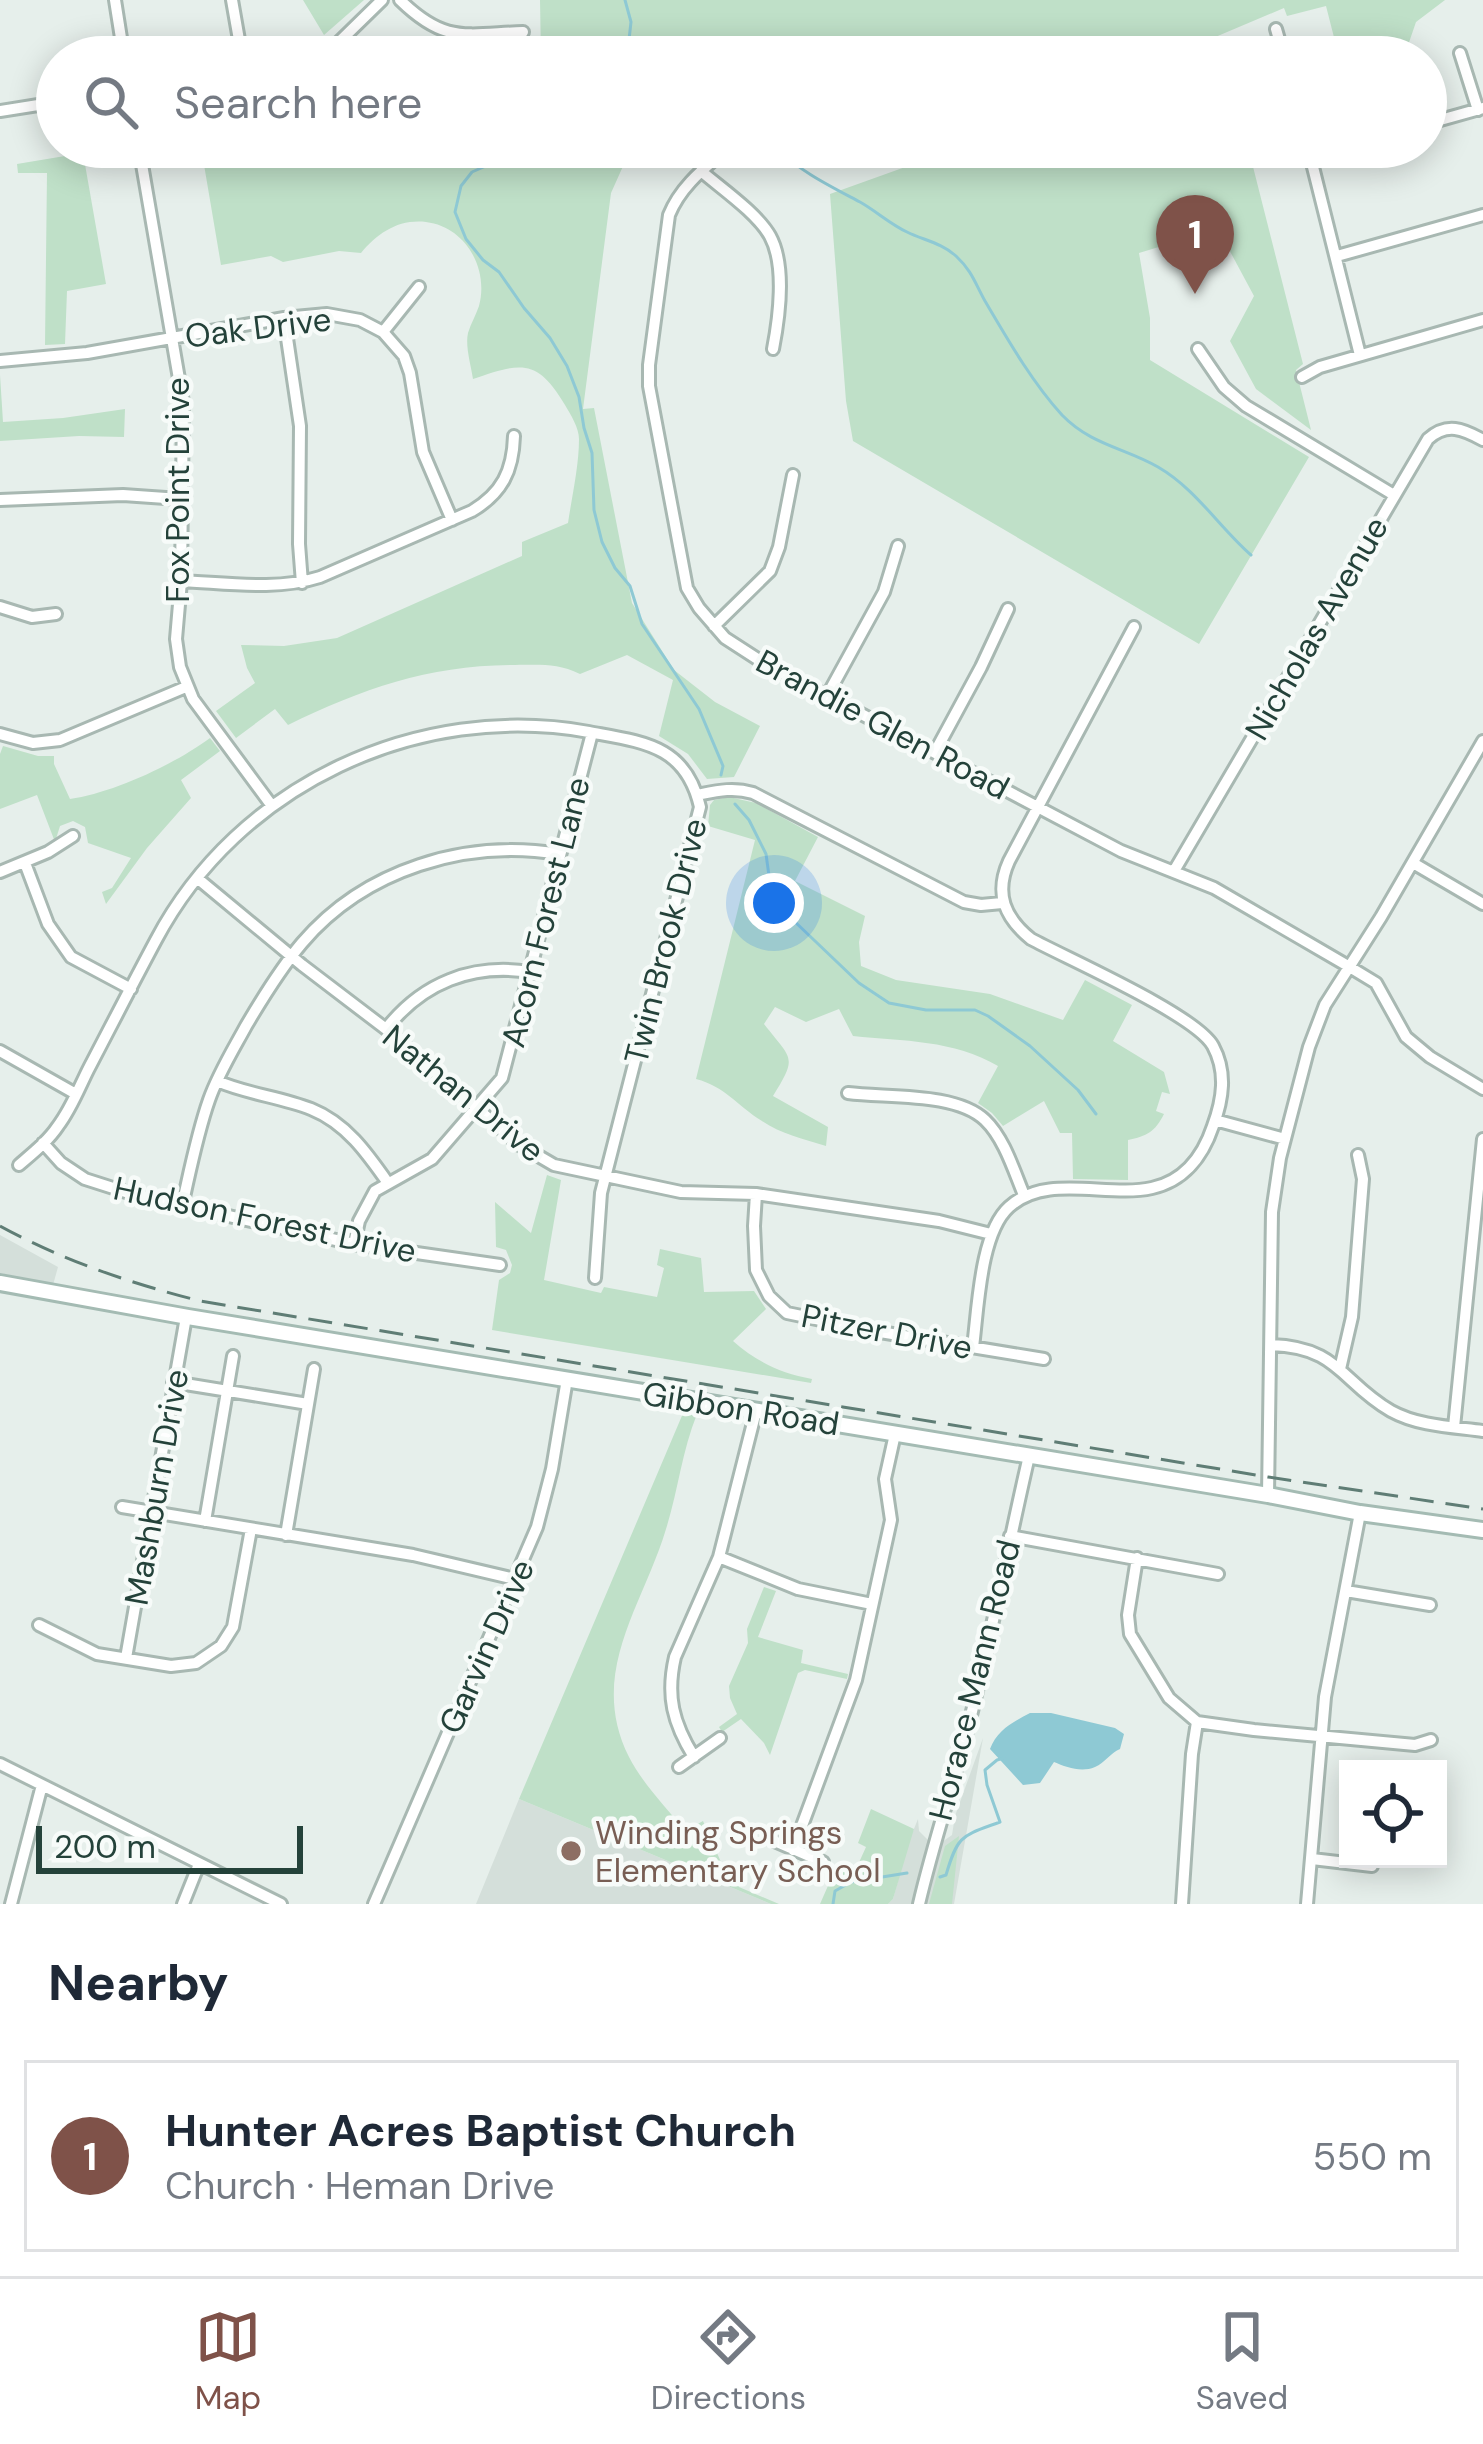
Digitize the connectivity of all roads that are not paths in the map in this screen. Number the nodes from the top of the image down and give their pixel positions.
1 (115, 0) edge
2 (232, 0) edge
3 (382, 0) edge
4 (400, 0) edge
5 (1276, 28) dead end
6 (523, 32) dead end
7 (121, 36) edge
8 (238, 36) edge
9 (345, 36) edge
10 (1278, 36) edge
11 (1460, 53) dead end
12 (36, 105) edge
13 (1480, 109) edge
14 (0, 111) edge
15 (1447, 118) edge
16 (143, 168) edge
17 (704, 168) edge
18 (1314, 168) edge
19 (701, 171) junction
20 (1483, 215) edge
21 (1336, 256) junction
22 (419, 287) dead end
23 (284, 318) junction
24 (1483, 320) edge
25 (383, 332) junction
26 (172, 338) junction
27 (773, 349) dead end
28 (1198, 349) dead end
29 (1360, 355) junction
30 (0, 361) edge
31 (1302, 377) dead end
32 (514, 436) dead end
33 (1483, 440) edge
34 (793, 475) dead end
35 (1394, 495) junction
36 (180, 499) junction
37 (0, 500) edge
38 (452, 520) junction
39 (898, 546) dead end
40 (181, 581) junction
41 (302, 583) junction
42 (0, 607) edge
43 (1008, 609) dead end
44 (56, 614) dead end
45 (714, 626) junction
46 (1134, 627) dead end
47 (186, 687) junction
48 (827, 696) junction
49 (592, 733) junction
50 (0, 734) edge
51 (1483, 741) edge
52 (935, 752) junction
53 (697, 796) junction
54 (272, 806) junction
55 (1038, 806) junction
56 (73, 836) dead end
57 (559, 854) junction
58 (25, 862) junction
59 (1413, 862) junction
60 (1174, 871) junction
61 (0, 872) edge
62 (197, 878) junction
63 (1002, 903) junction
64 (1483, 904) edge
65 (291, 957) junction
66 (1348, 966) junction
67 (530, 972) junction
68 (130, 989) junction
69 (386, 1028) junction
70 (0, 1051) edge
71 (217, 1081) junction
72 (1483, 1089) edge
73 (848, 1093) dead end
74 (76, 1094) junction
75 (477, 1108) junction
76 (1215, 1120) junction
77 (1285, 1139) junction
78 (1483, 1139) edge
79 (43, 1143) junction
80 (1358, 1155) dead end
81 (19, 1165) dead end
82 (606, 1176) junction
83 (388, 1183) junction
84 (756, 1194) junction
85 (1024, 1195) junction
86 (182, 1206) junction
87 (991, 1234) junction
88 (354, 1244) junction
89 (500, 1265) dead end
90 (595, 1278) dead end
91 (0, 1283) edge
92 (186, 1316) junction
93 (1271, 1345) junction
94 (973, 1347) junction
95 (233, 1356) dead end
96 (1044, 1359) dead end
97 (314, 1369) dead end
98 (1340, 1369) junction
99 (567, 1379) junction
100 (173, 1382) junction
101 (227, 1391) junction
102 (308, 1404) junction
103 (756, 1411) junction
104 (1454, 1427) junction
105 (1483, 1431) edge
106 (895, 1434) junction
107 (1030, 1456) junction
108 (1268, 1495) junction
109 (122, 1507) dead end
110 (152, 1512) junction
111 (1360, 1513) junction
112 (205, 1521) junction
113 (251, 1529) junction
114 (1483, 1530) edge
115 (286, 1535) junction
116 (1010, 1536) junction
117 (719, 1557) junction
118 (1137, 1558) junction
119 (1218, 1574) dead end
120 (515, 1579) junction
121 (1346, 1591) junction
122 (872, 1604) junction
123 (1430, 1605) dead end
124 (39, 1625) dead end
125 (126, 1658) junction
126 (1197, 1722) junction
127 (1322, 1735) junction
128 (720, 1738) dead end
129 (1431, 1740) dead end
130 (694, 1756) junction
131 (0, 1764) edge
132 (679, 1767) dead end
133 (43, 1785) junction
134 (772, 1840) dead end
135 (793, 1850) junction
136 (1312, 1859) junction
137 (823, 1862) dead end
138 (1339, 1862) edge
139 (199, 1864) junction
140 (11, 1904) edge
141 (183, 1904) edge
142 (281, 1904) edge
143 (374, 1904) edge
144 (919, 1904) edge
145 (1182, 1904) edge
146 (1306, 1904) edge

1 - 7 street
2 - 8 street
3 - 9 street
4 - 6 street
5 - 10 street
11 - 13 street
12 - 14 street
13 - 15 street
16 - 26 street, Fox Point Drive
17 - 19 street, Brandie Glen Road
18 - 21 street
19 - 27 street
19 - 45 street, Brandie Glen Road
20 - 21 street
21 - 29 street
22 - 25 street
23 - 25 street, Oak Drive
23 - 26 street, Oak Drive
23 - 41 street
24 - 29 street
25 - 38 street
26 - 30 street, Oak Drive
26 - 36 street, Fox Point Drive
28 - 35 street
29 - 31 street
32 - 38 street
33 - 35 street, Nicholas Avenue
34 - 45 street
35 - 60 street, Nicholas Avenue
36 - 37 street
36 - 40 street, Fox Point Drive
38 - 41 street
39 - 48 street
40 - 41 street
40 - 47 street, Fox Point Drive
42 - 44 street
43 - 52 street
45 - 48 street, Brandie Glen Road
46 - 55 street
47 - 50 street
47 - 54 street, Fox Point Drive
48 - 52 street, Brandie Glen Road
49 - 53 street, Twin Brook Drive
49 - 54 street, Twin Brook Drive
49 - 57 street, Acorn Forest Lane
51 - 59 street
52 - 55 street, Brandie Glen Road
53 - 63 street
53 - 82 street, Twin Brook Drive
54 - 62 street, Twin Brook Drive
55 - 60 street, Brandie Glen Road
55 - 63 street
56 - 58 street
57 - 65 street
57 - 67 street, Acorn Forest Lane
58 - 61 street
58 - 68 street
59 - 64 street
59 - 66 street
60 - 66 street, Brandie Glen Road
62 - 65 street, Nathan Drive
62 - 68 street, Twin Brook Drive
63 - 76 street
65 - 69 street, Nathan Drive
65 - 71 street
66 - 72 street, Brandie Glen Road
66 - 77 street
67 - 69 street
67 - 75 street, Acorn Forest Lane
68 - 74 street, Twin Brook Drive
69 - 75 street, Nathan Drive
70 - 74 street
71 - 83 street
71 - 86 street
73 - 85 street
74 - 79 street, Twin Brook Drive
75 - 82 street, Nathan Drive
75 - 83 street, Acorn Forest Lane
76 - 77 street
76 - 85 street
77 - 93 street
78 - 104 street
79 - 81 street, Twin Brook Drive
79 - 86 street, Hudson Forest Drive
80 - 98 street
82 - 84 street, Nathan Drive
82 - 90 street, Twin Brook Drive
83 - 88 street, Acorn Forest Lane
84 - 87 street, Nathan Drive
84 - 94 street, Pitzer Drive
85 - 87 street
86 - 88 street, Hudson Forest Drive
87 - 94 street
88 - 89 street, Hudson Forest Drive
91 - 92 main road, Gibbon Road
92 - 99 main road, Gibbon Road
92 - 100 street, Mashburn Drive
93 - 98 street
93 - 108 street
94 - 96 street, Pitzer Drive
95 - 101 street
97 - 102 street
98 - 104 street
99 - 103 main road, Gibbon Road
99 - 120 street, Garvin Drive
100 - 101 street
100 - 110 street, Mashburn Drive
101 - 102 street
101 - 112 street
102 - 115 street
103 - 106 main road, Gibbon Road
103 - 117 street
104 - 105 street
106 - 107 main road, Gibbon Road
106 - 122 street
107 - 108 main road, Gibbon Road
107 - 116 street, Horace Mann Road
108 - 111 main road, Gibbon Road
109 - 110 street
110 - 112 street
110 - 125 street, Mashburn Drive
111 - 114 main road, Gibbon Road
111 - 121 street
112 - 113 street
113 - 115 street
113 - 125 street
115 - 120 street
116 - 118 street
116 - 144 street, Horace Mann Road
117 - 122 street
117 - 130 street
118 - 119 street
118 - 126 street
120 - 143 street, Garvin Drive
121 - 123 street
121 - 127 street
122 - 135 street
124 - 125 street
126 - 127 street
126 - 145 street
127 - 129 street
127 - 136 street
128 - 130 street
130 - 132 street
131 - 133 street
133 - 139 street
133 - 140 street
134 - 135 street
135 - 137 street
136 - 138 street
136 - 146 street
139 - 141 street
139 - 142 street

